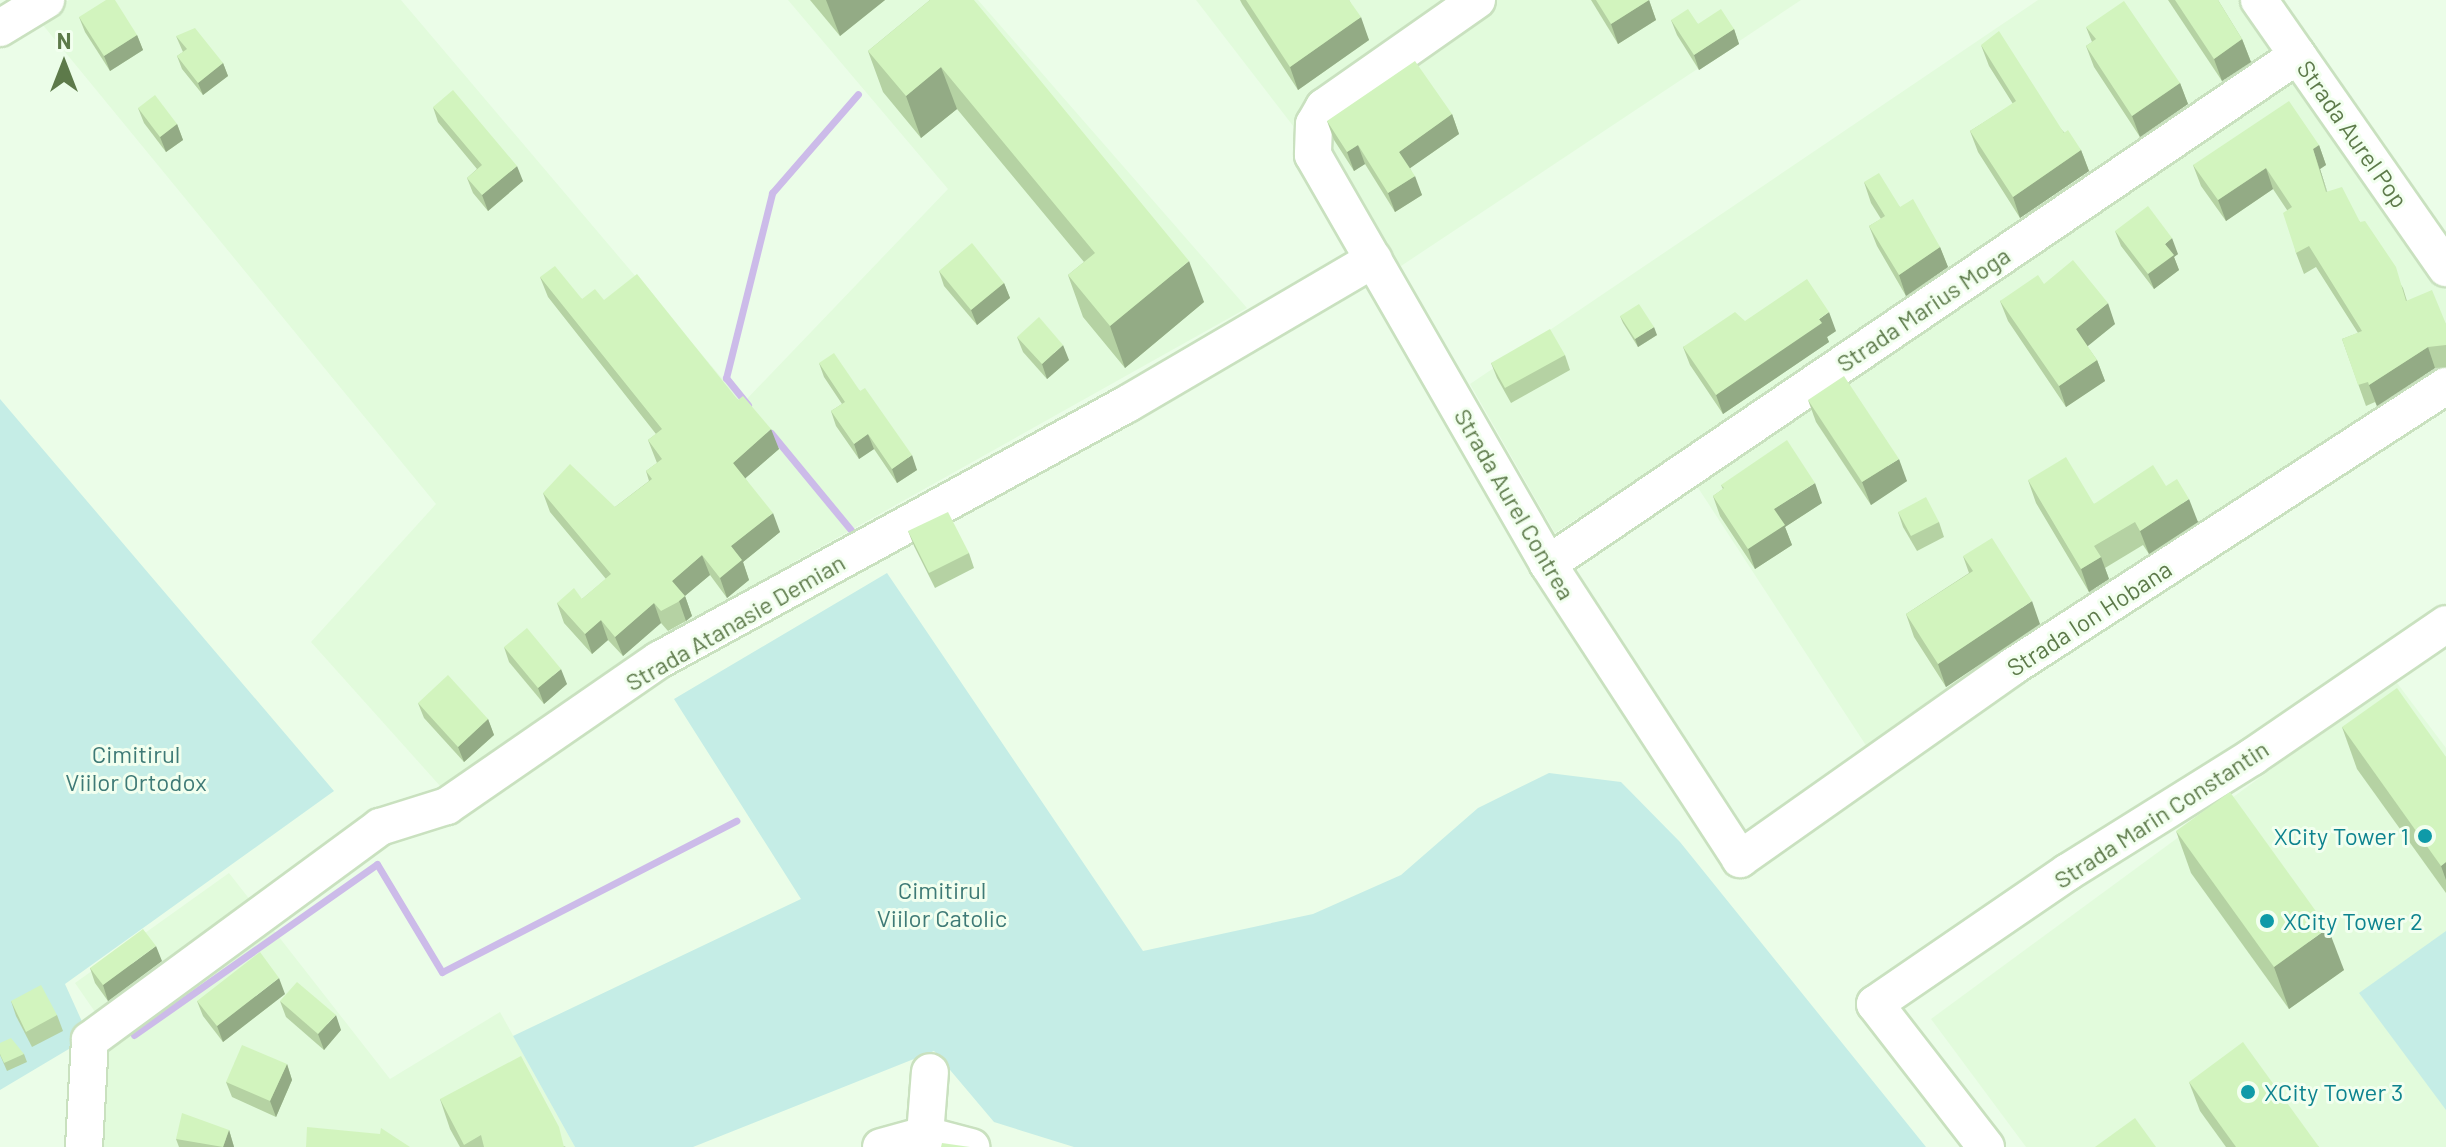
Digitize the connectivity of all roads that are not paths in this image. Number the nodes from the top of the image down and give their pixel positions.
1 (46, 0) edge
2 (1477, 0) edge
3 (2259, 0) edge
4 (0, 28) edge
5 (2298, 55) junction
6 (1374, 259) junction
7 (2446, 268) edge
8 (2446, 386) edge
9 (1548, 564) junction
10 (2446, 624) edge
11 (1740, 859) joint
12 (930, 1072) dead end
13 (925, 1135) junction
14 (84, 1147) edge
15 (881, 1147) edge
16 (971, 1147) edge
17 (1986, 1147) edge

1 - 4 street
2 - 6 street, Strada Aurel Contrea
3 - 5 street, Strada Aurel Pop
5 - 7 street, Strada Aurel Pop
5 - 9 street, Strada Marius Moga
6 - 9 street, Strada Aurel Contrea
6 - 14 street, Strada Atanasie Demian
8 - 11 street, Strada Ion Hobana
9 - 11 street, Strada Aurel Contrea
10 - 17 street, Strada Marin Constantin
12 - 13 street
13 - 15 street
13 - 16 street

